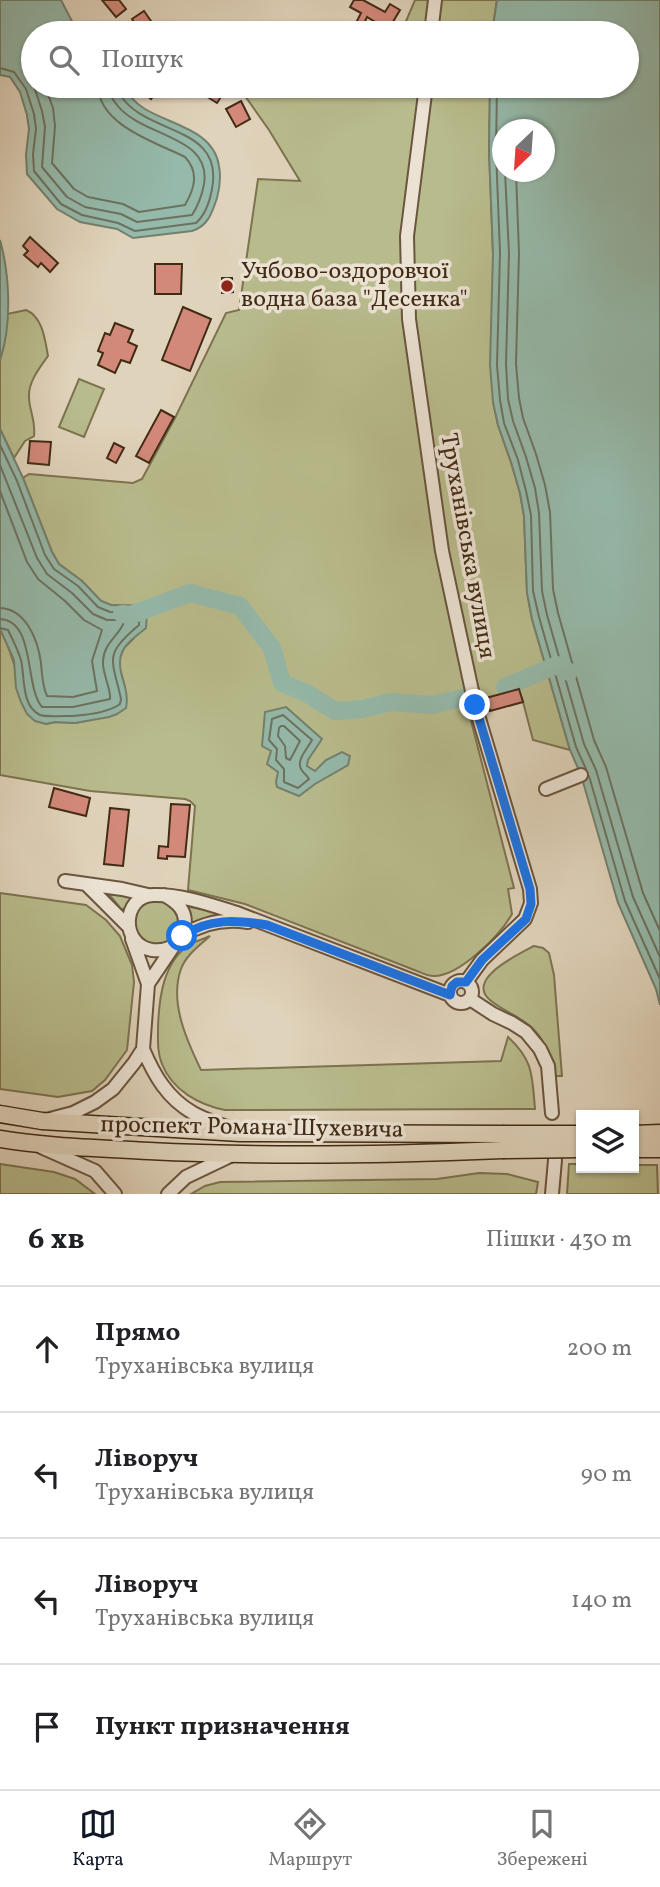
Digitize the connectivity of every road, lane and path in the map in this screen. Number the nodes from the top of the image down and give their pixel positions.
1 (435, 0) edge
2 (432, 21) edge
3 (424, 98) edge
4 (581, 775) dead end
5 (547, 789) dead end
6 (65, 881) dead end
7 (88, 886) junction
8 (148, 895) junction
9 (164, 895) junction
10 (267, 925) junction
11 (130, 931) junction
12 (179, 940) junction
13 (466, 982) junction
14 (148, 984) junction
15 (450, 995) junction
16 (470, 999) junction
17 (143, 1049) junction
18 (552, 1113) dead end
19 (0, 1114) edge
20 (42, 1121) junction
21 (240, 1133) junction
22 (639, 1133) edge
23 (660, 1133) edge
24 (576, 1135) edge
25 (0, 1139) edge
26 (503, 1142) junction
27 (37, 1145) junction
28 (576, 1149) edge
29 (639, 1149) edge
30 (660, 1149) edge
31 (232, 1155) junction
32 (555, 1160) dead end
33 (115, 1194) edge
34 (168, 1194) edge
35 (552, 1194) edge

1 - 2 street
3 - 13 street, Труханівська вулиця
4 - 5 street
6 - 7 street
7 - 8 street
7 - 11 street
8 - 9 street
8 - 11 street
9 - 10 street
9 - 12 street
10 - 12 street
10 - 15 street
11 - 12 street
11 - 14 street
12 - 14 street
13 - 15 street
13 - 16 street
14 - 17 street
15 - 16 street
16 - 18 street
17 - 20 street
17 - 21 street
19 - 20 main road, проспект Романа Шухевича
20 - 21 main road, проспект Романа Шухевича
21 - 26 main road, проспект Романа Шухевича
22 - 23 main road
24 - 26 main road, bridge
25 - 27 main road, проспект Романа Шухевича
26 - 28 main road, bridge
26 - 31 main road, проспект Романа Шухевича
27 - 31 main road, проспект Романа Шухевича
27 - 33 street
29 - 30 main road
31 - 34 street
32 - 35 street

